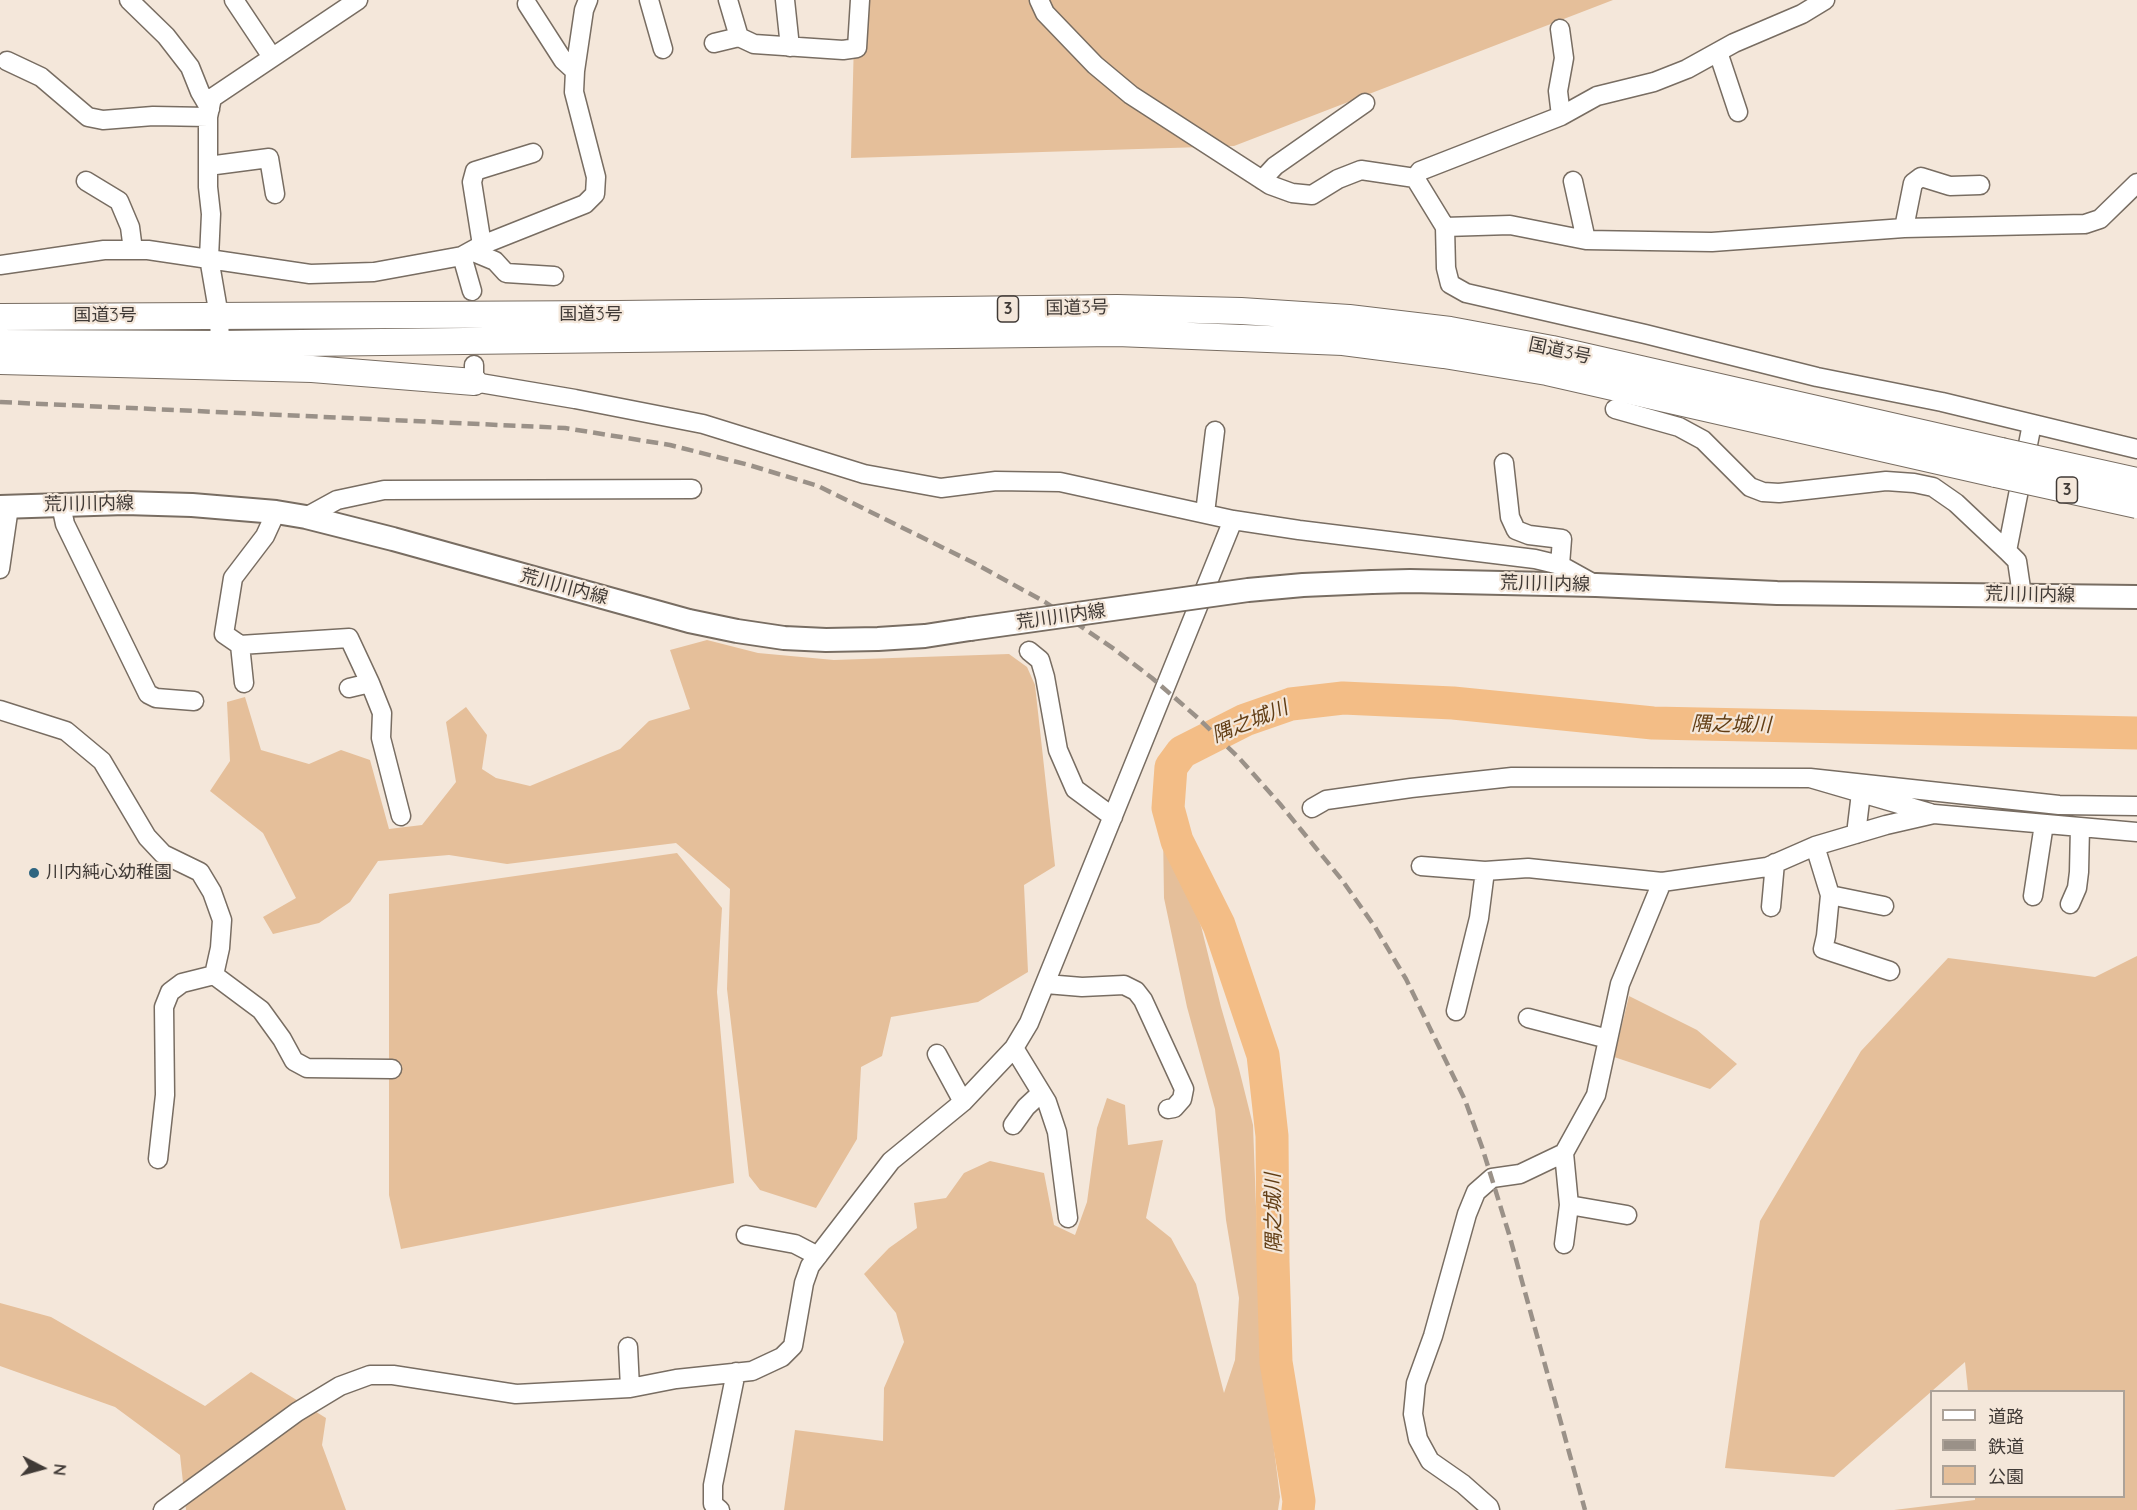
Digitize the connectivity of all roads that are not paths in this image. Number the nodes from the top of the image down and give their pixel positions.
1 (129, 0) edge
2 (234, 0) edge
3 (358, 0) edge
4 (588, 0) edge
5 (649, 0) edge
6 (728, 0) edge
7 (785, 0) edge
8 (860, 0) edge
9 (1039, 0) edge
10 (1825, 0) edge
11 (527, 4) dead end
12 (334, 7) edge
13 (1560, 29) dead end
14 (739, 37) junction
15 (714, 43) dead end
16 (790, 47) junction
17 (663, 49) dead end
18 (1718, 52) junction
19 (272, 57) junction
20 (8, 61) dead end
21 (575, 71) junction
22 (1365, 103) dead end
23 (1738, 112) dead end
24 (209, 113) junction
25 (1561, 116) junction
26 (533, 153) dead end
27 (208, 166) junction
28 (1415, 178) junction
29 (1262, 180) junction
30 (1573, 181) dead end
31 (86, 182) dead end
32 (2137, 183) edge
33 (1980, 185) dead end
34 (275, 194) dead end
35 (1445, 227) junction
36 (1904, 228) junction
37 (1586, 240) junction
38 (133, 250) junction
39 (472, 251) junction
40 (209, 258) junction
41 (0, 264) edge
42 (554, 276) dead end
43 (472, 291) dead end
44 (219, 316) junction
45 (0, 317) edge
46 (0, 343) edge
47 (220, 344) junction
48 (0, 362) edge
49 (474, 373) joint
50 (1615, 409) dead end
51 (2032, 424) junction
52 (1215, 431) dead end
53 (2137, 449) edge
54 (1504, 463) dead end
55 (1999, 463) junction
56 (2137, 481) edge
57 (692, 489) dead end
58 (62, 505) junction
59 (2137, 505) edge
60 (4, 507) edge
61 (276, 512) junction
62 (1205, 513) junction
63 (306, 517) junction
64 (1233, 520) junction
65 (2007, 551) junction
66 (1560, 565) junction
67 (0, 569) edge
68 (1596, 585) junction
69 (2022, 595) junction
70 (2137, 597) edge
71 (240, 645) junction
72 (1029, 651) dead end
73 (244, 683) dead end
74 (370, 684) junction
75 (348, 688) dead end
76 (194, 701) dead end
77 (0, 710) edge
78 (1810, 778) junction
79 (1861, 793) junction
80 (2137, 806) edge
81 (1312, 808) dead end
82 (1934, 814) junction
83 (400, 816) dead end
84 (1113, 817) junction
85 (2044, 824) junction
86 (2080, 827) junction
87 (2137, 832) edge
88 (1856, 834) junction
89 (1815, 846) junction
90 (1775, 863) junction
91 (1421, 866) dead end
92 (1485, 871) junction
93 (1662, 882) junction
94 (1830, 895) junction
95 (2033, 896) dead end
96 (2070, 904) dead end
97 (1884, 906) dead end
98 (1771, 907) dead end
99 (1890, 971) dead end
100 (214, 975) junction
101 (1046, 984) junction
102 (1456, 1011) dead end
103 (1528, 1018) dead end
104 (1608, 1039) junction
105 (1014, 1048) junction
106 (937, 1054) dead end
107 (392, 1069) dead end
108 (1041, 1093) junction
109 (963, 1102) junction
110 (1168, 1109) dead end
111 (1013, 1125) dead end
112 (1564, 1153) junction
113 (158, 1159) dead end
114 (1569, 1205) junction
115 (1627, 1215) dead end
116 (1068, 1218) dead end
117 (746, 1235) dead end
118 (1564, 1244) dead end
119 (818, 1256) junction
120 (628, 1347) dead end
121 (736, 1372) junction
122 (630, 1388) junction
123 (163, 1510) edge
124 (720, 1510) edge
125 (1490, 1510) edge

1 - 24 street
2 - 19 street
3 - 12 street
4 - 21 street
5 - 17 street
6 - 14 street
7 - 16 street
8 - 16 street
9 - 29 street
10 - 18 street
11 - 21 street
12 - 19 street
13 - 25 street
14 - 15 street
14 - 16 street
18 - 23 street
18 - 25 street
19 - 24 street
20 - 24 street
21 - 39 street
22 - 29 street
24 - 27 street
25 - 28 street
26 - 39 street
27 - 34 street
27 - 40 street
28 - 29 street
28 - 35 street
30 - 37 street
31 - 38 street
32 - 36 street
33 - 36 street
35 - 37 street
35 - 51 street
36 - 37 street
38 - 40 street
38 - 41 street
39 - 40 street
39 - 42 street
39 - 43 street
40 - 44 street
44 - 45 highway, 国道3号 / 3
44 - 47 street
44 - 55 highway, 国道3号 / 3
46 - 47 highway, 国道3号 / 3
47 - 55 highway, 国道3号 / 3
48 - 49 highway
49 - 62 street
50 - 65 street
51 - 53 street
51 - 65 street
52 - 62 street
54 - 66 street
55 - 56 highway, 国道3号 / 3, bridge
55 - 59 highway, 国道3号 / 3, bridge
57 - 63 street
58 - 60 main road, 荒川川内線
58 - 61 main road, 荒川川内線
58 - 76 street
60 - 67 street
61 - 63 main road, 荒川川内線
61 - 71 street
62 - 64 street
63 - 68 main road, 荒川川内線, bridge
64 - 66 street
64 - 84 street
65 - 69 street
66 - 68 street
68 - 69 main road, 荒川川内線
69 - 70 main road, 荒川川内線
71 - 73 street
71 - 74 street
72 - 84 street
74 - 75 street
74 - 83 street
77 - 100 street
78 - 79 street
78 - 80 street
78 - 81 street
79 - 82 street
79 - 88 street
82 - 85 street
82 - 88 street
84 - 101 street
85 - 86 street
85 - 95 street
86 - 87 street
86 - 96 street
88 - 89 street
89 - 90 street
89 - 94 street
90 - 93 street
90 - 98 street
91 - 92 street
92 - 93 street
92 - 102 street
93 - 104 street
94 - 97 street
94 - 99 street
100 - 107 street
100 - 113 street
101 - 105 street
101 - 110 street
103 - 104 street
104 - 112 street
105 - 108 street
105 - 109 street
106 - 109 street
108 - 111 street
108 - 116 street
109 - 119 street
112 - 114 street
112 - 125 street
114 - 115 street
114 - 118 street
117 - 119 street
119 - 121 street
120 - 122 street
121 - 122 street
121 - 124 street
122 - 123 street

